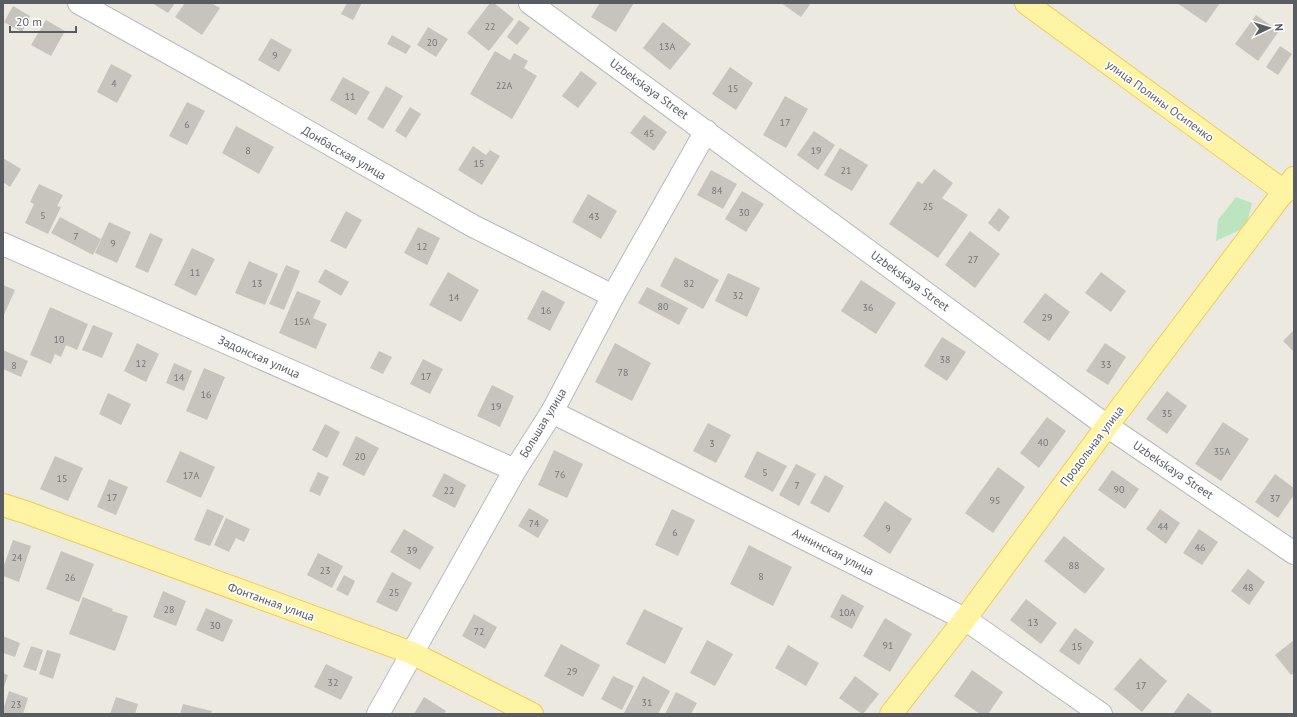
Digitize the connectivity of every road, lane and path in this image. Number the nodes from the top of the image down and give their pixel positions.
1 (79, 3) edge
2 (530, 3) edge
3 (1026, 3) edge
4 (706, 131) junction
5 (1291, 189) edge
6 (3, 244) edge
7 (613, 296) junction
8 (552, 412) junction
9 (1107, 426) junction
10 (515, 470) junction
11 (3, 505) edge
12 (1294, 553) edge
13 (965, 619) junction
14 (412, 653) junction
15 (378, 714) edge
16 (532, 714) edge
17 (891, 714) edge
18 (1101, 714) edge

1 - 7 street, Донбасская улица
2 - 4 street, Uzbekskaya Street
3 - 5 main road, улица Полины Осипенко
4 - 7 street, Большая улица
4 - 9 street, Uzbekskaya Street
5 - 9 main road, Продольная улица
6 - 10 street, Задонская улица
7 - 8 street, Большая улица
8 - 10 street, Большая улица
8 - 13 street, Аннинская улица
9 - 12 street, Uzbekskaya Street
9 - 13 main road, Продольная улица
10 - 14 street, Большая улица
11 - 14 main road, Фонтанная улица
13 - 17 main road, Продольная улица
13 - 18 street, Аннинская улица
14 - 15 street, Большая улица
14 - 16 main road, Фонтанная улица

